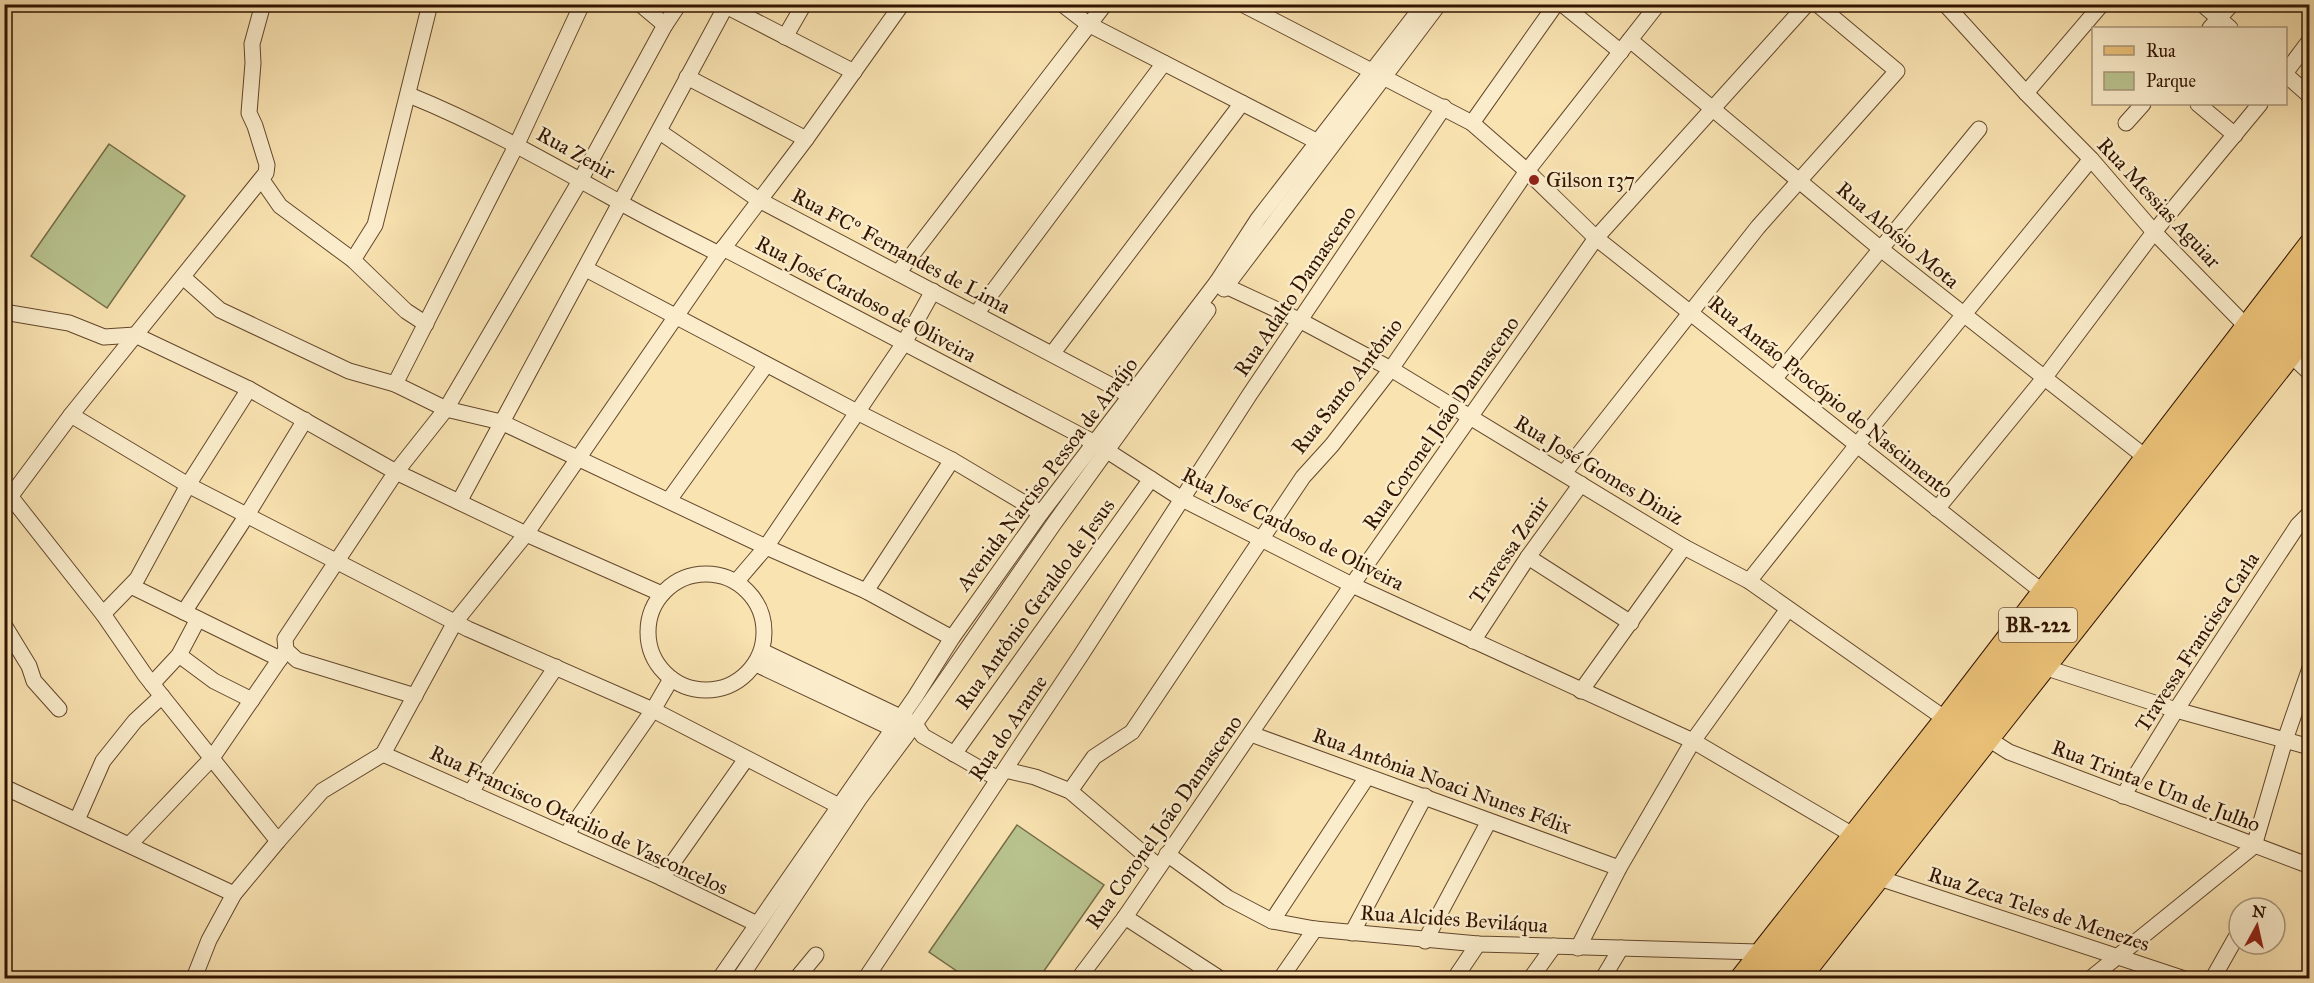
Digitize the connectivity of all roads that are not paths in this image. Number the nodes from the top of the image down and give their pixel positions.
1 (263, 4) edge
2 (430, 4) edge
3 (582, 4) edge
4 (640, 4) edge
5 (679, 4) edge
6 (804, 4) edge
7 (902, 4) edge
8 (1062, 4) edge
9 (1104, 4) edge
10 (1242, 4) edge
11 (1424, 4) edge
12 (1439, 4) edge
13 (1556, 4) edge
14 (1562, 4) edge
15 (1658, 4) edge
16 (1807, 4) edge
17 (1817, 4) edge
18 (1945, 4) edge
19 (2102, 4) edge
20 (2202, 4) edge
21 (2232, 4) edge
22 (727, 5) edge
23 (1088, 24) junction
24 (665, 25) junction
25 (2220, 25) edge
26 (785, 37) junction
27 (2310, 40) edge
28 (1626, 46) junction
29 (1164, 63) junction
30 (854, 72) junction
31 (2287, 73) edge
32 (1378, 74) junction
33 (2287, 75) edge
34 (687, 77) junction
35 (2026, 93) junction
36 (409, 94) junction
37 (2310, 96) edge
38 (1242, 103) junction
39 (2142, 105) edge
40 (2199, 105) edge
41 (2259, 105) edge
42 (1444, 107) junction
43 (1711, 110) junction
44 (1472, 123) junction
45 (2126, 123) dead end
46 (1979, 129) dead end
47 (660, 132) junction
48 (2235, 135) junction
49 (806, 138) junction
50 (1318, 142) junction
51 (517, 144) junction
52 (2091, 159) junction
53 (1527, 171) junction
54 (581, 179) junction
55 (262, 180) junction
56 (1800, 181) junction
57 (759, 200) junction
58 (621, 203) junction
59 (2154, 232) junction
60 (1596, 238) junction
61 (2310, 241) edge
62 (1882, 250) junction
63 (721, 251) junction
64 (353, 260) junction
65 (586, 269) junction
66 (2310, 269) edge
67 (898, 273) junction
68 (183, 277) junction
69 (1221, 284) junction
70 (933, 291) junction
71 (2310, 302) edge
72 (4, 312) edge
73 (1691, 312) junction
74 (976, 314) junction
75 (1964, 316) junction
76 (675, 317) junction
77 (1301, 321) junction
78 (426, 324) junction
79 (2244, 324) junction
80 (2310, 333) edge
81 (135, 335) junction
82 (904, 343) junction
83 (1052, 354) junction
84 (2292, 356) junction
85 (766, 364) junction
86 (1391, 369) junction
87 (2310, 373) edge
88 (2045, 377) junction
89 (1776, 378) junction
90 (395, 384) junction
91 (249, 388) junction
92 (1131, 396) junction
93 (446, 409) junction
94 (857, 412) junction
95 (71, 415) junction
96 (1470, 417) junction
97 (305, 420) junction
98 (501, 422) junction
99 (1857, 445) junction
100 (1101, 447) junction
101 (2144, 456) junction
102 (577, 458) junction
103 (952, 460) junction
104 (396, 472) junction
105 (1564, 473) junction
106 (1151, 479) junction
107 (1581, 484) junction
108 (188, 485) junction
109 (1182, 499) junction
110 (669, 500) junction
111 (7, 501) edge
112 (459, 502) junction
113 (1937, 509) junction
114 (1041, 513) junction
115 (2310, 513) edge
116 (247, 515) junction
117 (526, 534) junction
118 (1262, 539) junction
119 (766, 547) junction
120 (1684, 547) junction
121 (1528, 557) junction
122 (338, 561) junction
123 (736, 582) junction
124 (1749, 582) junction
125 (1352, 585) junction
126 (131, 586) junction
127 (2040, 590) junction
128 (866, 591) junction
129 (662, 594) junction
130 (2080, 600) junction
131 (1788, 609) junction
132 (103, 614) junction
133 (191, 615) junction
134 (455, 622) junction
135 (1631, 623) junction
136 (4, 625) edge
137 (2011, 628) junction
138 (952, 638) junction
139 (1473, 640) junction
140 (283, 654) junction
141 (179, 655) junction
142 (759, 658) junction
143 (2052, 660) junction
144 (556, 668) junction
145 (2310, 668) edge
146 (671, 679) junction
147 (152, 684) junction
148 (1989, 688) junction
149 (1581, 692) junction
150 (162, 696) junction
151 (415, 696) junction
152 (252, 700) junction
153 (59, 709) dead end
154 (653, 710) junction
155 (2176, 710) junction
156 (1944, 718) junction
157 (908, 728) junction
158 (1251, 734) junction
159 (1990, 740) junction
160 (2285, 740) junction
161 (1693, 741) junction
162 (2310, 747) edge
163 (383, 753) junction
164 (954, 754) junction
165 (212, 758) junction
166 (746, 759) junction
167 (1002, 775) junction
168 (1367, 777) junction
169 (4, 787) edge
170 (1070, 791) junction
171 (470, 793) junction
172 (1425, 796) junction
173 (2123, 796) junction
174 (839, 806) junction
175 (77, 820) junction
176 (1489, 821) junction
177 (1851, 834) junction
178 (566, 836) junction
179 (278, 841) junction
180 (130, 844) junction
181 (2254, 846) junction
182 (1163, 860) junction
183 (2310, 866) edge
184 (1619, 868) junction
185 (662, 878) junction
186 (1882, 879) junction
187 (234, 894) junction
188 (1125, 917) junction
189 (1272, 921) junction
190 (757, 924) junction
191 (1315, 929) junction
192 (1352, 933) junction
193 (1425, 940) junction
194 (1478, 944) junction
195 (1554, 946) junction
196 (1578, 948) junction
197 (1621, 948) junction
198 (1758, 952) junction
199 (2227, 954) edge
200 (816, 955) dead end
201 (2116, 958) junction
202 (1806, 977) edge
203 (194, 978) edge
204 (720, 978) edge
205 (740, 978) edge
206 (798, 978) edge
207 (866, 978) edge
208 (1080, 978) edge
209 (1219, 978) edge
210 (1281, 978) edge
211 (1455, 978) edge
212 (1531, 978) edge
213 (1603, 978) edge
214 (1739, 978) edge
215 (1763, 978) edge
216 (1782, 978) edge
217 (2091, 978) edge
218 (2182, 978) edge
219 (2214, 978) edge

1 - 55 street
2 - 36 street
3 - 51 street
4 - 24 street
5 - 24 street
6 - 26 street
7 - 30 street
8 - 23 street
9 - 23 street
10 - 32 street, Rua Antão Procópio do Nascimento
11 - 32 street, Avenida Narciso Pessoa de Araújo
12 - 32 street, Avenida Narciso Pessoa de Araújo
13 - 44 street
14 - 28 street, Rua Aloísio Mota
15 - 28 street, Rua Santo Antônio
16 - 43 street, Rua Coronel João Damasceno
17 - 56 street
18 - 35 street, Rua Messias Aguiar
19 - 35 street
20 - 25 street
21 - 25 street
22 - 26 street
22 - 34 street
23 - 29 street
23 - 67 street
24 - 54 street
26 - 30 street
27 - 31 street
28 - 43 street, Rua Aloísio Mota
28 - 53 street, Rua Santo Antônio
29 - 38 street
29 - 74 street
30 - 49 street
32 - 42 street, Rua Antão Procópio do Nascimento
32 - 50 street, Avenida Narciso Pessoa de Araújo
32 - 69 street, Avenida Narciso Pessoa de Araújo
33 - 37 street
34 - 47 street
34 - 49 street
35 - 52 street, Rua Messias Aguiar
36 - 51 street, Rua Zenir
36 - 64 street
38 - 50 street
38 - 83 street
39 - 45 street
40 - 48 street
41 - 48 street
42 - 44 street, Rua Antão Procópio do Nascimento
42 - 77 street, Rua Adalto Damasceno
43 - 56 street, Rua Aloísio Mota
43 - 60 street, Rua Coronel João Damasceno
44 - 53 street, Rua Antão Procópio do Nascimento
46 - 62 street
47 - 57 street, Rua FCº Fernandes de Lima
47 - 58 street
48 - 59 street
49 - 57 street
50 - 69 street, Avenida Narciso Pessoa de Araújo
51 - 54 street, Rua Zenir
51 - 78 street
52 - 59 street, Rua Messias Aguiar
52 - 75 street
53 - 60 street, Rua Antão Procópio do Nascimento
53 - 86 street, Rua Santo Antônio
54 - 58 street, Rua Zenir
54 - 93 street
55 - 64 street
55 - 68 street
56 - 62 street, Rua Aloísio Mota
56 - 73 street
57 - 63 street
57 - 67 street, Rua FCº Fernandes de Lima
58 - 63 street, Rua Zenir
58 - 65 street
59 - 79 street, Rua Messias Aguiar
59 - 88 street
60 - 73 street, Rua Antão Procópio do Nascimento
60 - 96 street, Rua Coronel João Damasceno
61 - 79 main road
62 - 75 street, Rua Aloísio Mota
62 - 89 street
63 - 76 street
63 - 82 street, Rua José Cardoso de Oliveira
64 - 78 street
65 - 76 street
65 - 98 street
66 - 148 highway, BR-222
67 - 70 street, Rua FCº Fernandes de Lima
68 - 81 street
68 - 90 street
69 - 77 street, Rua José Gomes Diniz
69 - 92 street, Avenida Narciso Pessoa de Araújo
69 - 100 street, Avenida Narciso Pessoa de Araújo
70 - 74 street, Rua FCº Fernandes de Lima
70 - 82 street
71 - 130 highway, BR-222
72 - 81 street
73 - 89 street, Rua Antão Procópio do Nascimento
73 - 105 street
74 - 83 street, Rua FCº Fernandes de Lima
75 - 88 street, Rua Aloísio Mota
75 - 99 street
76 - 85 street
76 - 102 street
77 - 86 street, Rua José Gomes Diniz
77 - 109 street, Rua Adalto Damasceno
78 - 90 street
79 - 101 main road
80 - 84 main road, BR-222
81 - 91 street
81 - 95 street
82 - 94 street
82 - 100 street, Rua José Cardoso de Oliveira
83 - 92 street, Rua FCº Fernandes de Lima
84 - 87 street
84 - 143 main road, BR-222
85 - 94 street
85 - 110 street
86 - 96 street, Rua José Gomes Diniz
86 - 118 street, Rua Santo Antônio
88 - 101 street, Rua Aloísio Mota
88 - 113 street
89 - 99 street, Rua Antão Procópio do Nascimento
90 - 93 street
91 - 97 street
91 - 108 street
92 - 100 street, Avenida Narciso Pessoa de Araújo
93 - 98 street
93 - 104 street
94 - 103 street
94 - 119 street
95 - 108 street
95 - 111 street
96 - 105 street, Rua José Gomes Diniz
96 - 125 street, Rua Coronel João Damasceno
97 - 104 street
97 - 116 street
98 - 102 street
98 - 112 street
99 - 113 street, Rua Antão Procópio do Nascimento
99 - 124 street
100 - 106 street, Rua José Cardoso de Oliveira
100 - 114 street, Avenida Narciso Pessoa de Araújo
100 - 157 street, Avenida Narciso Pessoa de Araújo
101 - 127 main road
102 - 110 street
102 - 117 street
103 - 114 street
103 - 128 street
104 - 112 street
104 - 122 street
105 - 107 street, Rua José Gomes Diniz
106 - 109 street, Rua José Cardoso de Oliveira
106 - 164 street, Rua Antônio Geraldo de Jesus
107 - 120 street, Rua José Gomes Diniz
107 - 121 street, Travessa Zenir
108 - 116 street
108 - 126 street
109 - 118 street, Rua José Cardoso de Oliveira
109 - 167 street, Rua do Arame
110 - 119 street
111 - 132 street
112 - 117 street
113 - 127 street, Rua Antão Procópio do Nascimento
114 - 138 street, Avenida Narciso Pessoa de Araújo
115 - 155 street, Travessa Francisca Carla
116 - 122 street
116 - 133 street
117 - 129 street
117 - 134 street
118 - 125 street, Rua José Cardoso de Oliveira
118 - 170 street, Rua Santo Antônio
119 - 123 street
119 - 128 street
120 - 124 street, Rua José Gomes Diniz
120 - 135 street
121 - 135 street
121 - 139 street, Travessa Zenir
122 - 134 street
122 - 140 street
123 - 129 street
123 - 142 street
124 - 131 street, Rua José Gomes Diniz
125 - 139 street, Rua José Cardoso de Oliveira
125 - 158 street, Rua Coronel João Damasceno
126 - 132 street
126 - 133 street
127 - 137 main road
128 - 138 street
129 - 146 street
130 - 143 highway
130 - 216 highway, BR-222
131 - 156 street, Rua José Gomes Diniz
131 - 161 street
132 - 147 street
133 - 140 street
133 - 141 street
134 - 144 street
134 - 151 street
135 - 149 street
136 - 153 street
137 - 148 highway
137 - 156 main road
138 - 157 street, Avenida Narciso Pessoa de Araújo
139 - 149 street, Rua José Cardoso de Oliveira
140 - 151 street
140 - 152 street
141 - 147 street
141 - 152 street
142 - 146 street
142 - 157 street, Rua Alcides Beviláqua
143 - 155 street
143 - 159 main road, BR-222
144 - 154 street
144 - 171 street
145 - 160 street
146 - 154 street
147 - 150 street
148 - 215 highway, BR-222
149 - 161 street, Rua José Cardoso de Oliveira
150 - 165 street
150 - 175 street
151 - 163 street
152 - 165 street
154 - 166 street
154 - 178 street
155 - 160 street
155 - 173 street, Travessa Francisca Carla
156 - 177 main road
157 - 164 street, Rua Alcides Beviláqua
157 - 174 street, Avenida Narciso Pessoa de Araújo
157 - 205 street, Avenida Narciso Pessoa de Araújo
158 - 168 street, Rua Antônia Noaci Nunes Félix
158 - 182 street, Rua Coronel João Damasceno
159 - 173 street, Rua Trinta e Um de Julho
159 - 186 main road, BR-222
160 - 162 street
160 - 181 street
161 - 177 street, Rua José Cardoso de Oliveira
161 - 184 street
163 - 171 street, Rua Francisco Otacilio de Vasconcelos
163 - 179 street
164 - 167 street, Rua Alcides Beviláqua
165 - 179 street
165 - 180 street
166 - 174 street
166 - 185 street
167 - 170 street, Rua Alcides Beviláqua
167 - 207 street, Rua do Arame
168 - 172 street, Rua Antônia Noaci Nunes Félix
168 - 189 street
169 - 175 street
170 - 182 street, Rua Alcides Beviláqua
171 - 178 street, Rua Francisco Otacilio de Vasconcelos
172 - 176 street, Rua Antônia Noaci Nunes Félix
172 - 192 street
173 - 181 street, Rua Trinta e Um de Julho
174 - 190 street, Avenida Narciso Pessoa de Araújo
175 - 180 street
176 - 184 street, Rua Antônia Noaci Nunes Félix
176 - 193 street
177 - 198 main road
178 - 185 street, Rua Francisco Otacilio de Vasconcelos
179 - 187 street
180 - 187 street
181 - 183 street, Rua Trinta e Um de Julho
181 - 201 street
182 - 188 street, Rua Coronel João Damasceno
182 - 189 street, Rua Alcides Beviláqua
184 - 196 street
185 - 190 street, Rua Francisco Otacilio de Vasconcelos
186 - 201 street, Rua Zeca Teles de Menezes
186 - 202 main road, BR-222
187 - 203 street
188 - 208 street, Rua Coronel João Damasceno
188 - 209 street
189 - 191 street, Rua Alcides Beviláqua
190 - 204 street, Avenida Narciso Pessoa de Araújo
191 - 192 street, Rua Alcides Beviláqua
191 - 210 street
192 - 193 street, Rua Alcides Beviláqua
193 - 194 street, Rua Alcides Beviláqua
194 - 195 street, Rua Alcides Beviláqua
194 - 211 street
195 - 196 street, Rua Alcides Beviláqua
195 - 212 street
196 - 197 street, Rua Alcides Beviláqua
197 - 198 street, Rua Alcides Beviláqua
197 - 213 street
198 - 214 main road
199 - 219 street
200 - 206 street
201 - 217 street
201 - 218 street, Rua Zeca Teles de Menezes

